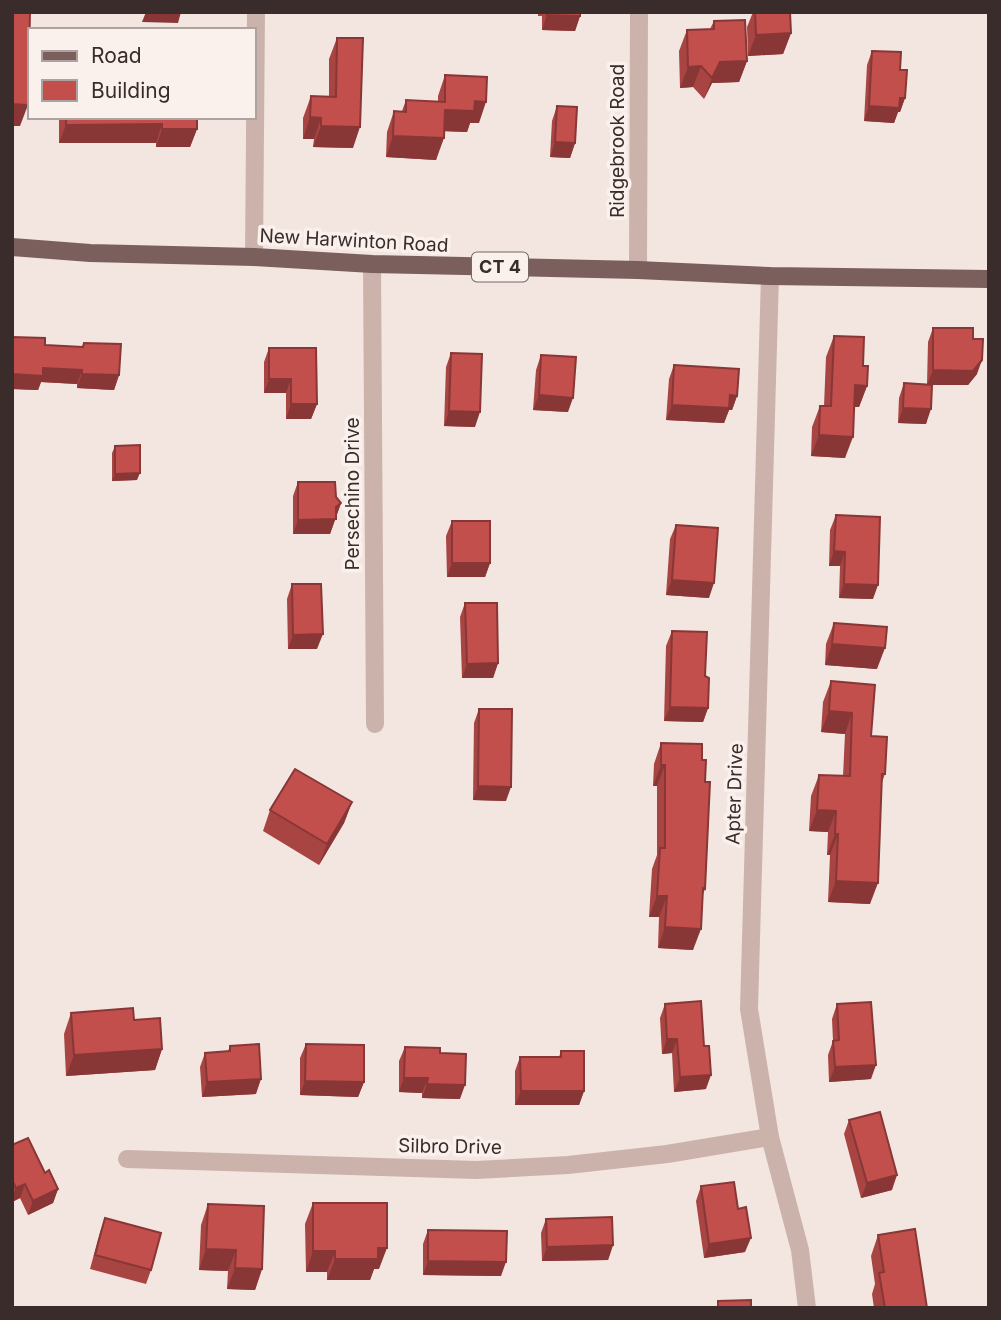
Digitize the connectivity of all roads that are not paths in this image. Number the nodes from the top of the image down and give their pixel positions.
1 (639, 12) edge
2 (255, 119) edge
3 (12, 247) edge
4 (254, 257) junction
5 (372, 264) junction
6 (638, 270) junction
7 (770, 276) junction
8 (989, 279) edge
9 (375, 724) dead end
10 (770, 1137) junction
11 (127, 1159) dead end
12 (807, 1308) edge

1 - 6 street, Ridgebrook Road
2 - 4 street
3 - 4 main road, New Harwinton Road / CT 4
4 - 5 main road, New Harwinton Road / CT 4
5 - 6 main road, New Harwinton Road / CT 4
5 - 9 street, Persechino Drive
6 - 7 main road, New Harwinton Road / CT 4
7 - 8 main road, New Harwinton Road / CT 4
7 - 10 street, Apter Drive
10 - 11 street, Silbro Drive
10 - 12 street, Apter Drive

